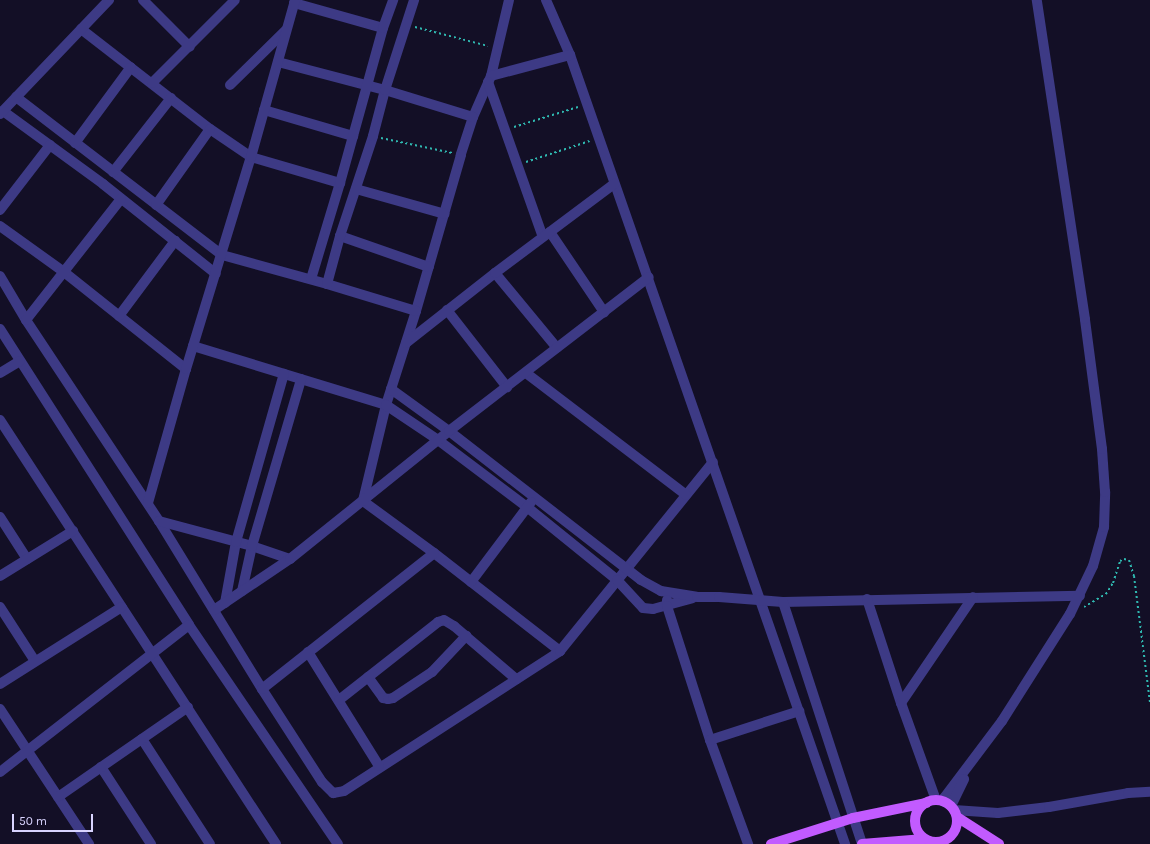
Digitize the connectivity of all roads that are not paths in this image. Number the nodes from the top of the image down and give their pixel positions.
1 (108, 0) edge
2 (143, 0) edge
3 (393, 0) edge
4 (414, 0) edge
5 (510, 0) edge
6 (546, 0) edge
7 (1037, 0) edge
8 (232, 1) edge
9 (295, 1) edge
10 (287, 28) junction
11 (383, 28) junction
12 (81, 29) junction
13 (190, 47) junction
14 (570, 54) junction
15 (278, 62) junction
16 (131, 67) junction
17 (490, 79) junction
18 (152, 83) junction
19 (230, 85) dead end
20 (366, 86) junction
21 (385, 90) junction
22 (16, 97) junction
23 (171, 98) junction
24 (264, 110) junction
25 (2, 112) edge
26 (473, 117) junction
27 (210, 129) junction
28 (352, 136) junction
29 (75, 143) junction
30 (50, 145) junction
31 (251, 157) junction
32 (112, 172) junction
33 (340, 183) junction
34 (614, 184) junction
35 (356, 188) junction
36 (121, 199) junction
37 (156, 205) junction
38 (0, 210) edge
39 (444, 214) junction
40 (0, 226) edge
41 (546, 234) junction
42 (340, 236) junction
43 (175, 241) junction
44 (222, 255) junction
45 (429, 267) junction
46 (64, 272) junction
47 (495, 273) junction
48 (216, 274) junction
49 (0, 276) edge
50 (649, 277) junction
51 (310, 279) junction
52 (327, 284) junction
53 (447, 310) junction
54 (416, 311) junction
55 (604, 312) junction
56 (119, 316) junction
57 (26, 320) junction
58 (0, 329) edge
59 (406, 343) junction
60 (193, 346) junction
61 (557, 348) junction
62 (20, 361) junction
63 (186, 369) junction
64 (0, 373) edge
65 (526, 373) junction
66 (284, 374) junction
67 (301, 380) junction
68 (507, 387) junction
69 (391, 389) junction
70 (386, 405) junction
71 (0, 420) edge
72 (448, 431) junction
73 (438, 440) junction
74 (713, 462) junction
75 (686, 495) junction
76 (535, 497) junction
77 (363, 501) junction
78 (148, 503) junction
79 (527, 508) junction
80 (0, 517) edge
81 (159, 521) junction
82 (73, 531) junction
83 (236, 542) junction
84 (252, 546) junction
85 (434, 553) junction
86 (27, 559) junction
87 (290, 559) junction
88 (627, 568) junction
89 (0, 576) edge
90 (617, 580) junction
91 (471, 582) junction
92 (242, 591) junction
93 (666, 593) junction
94 (1080, 596) junction
95 (697, 597) junction
96 (973, 597) junction
97 (867, 599) junction
98 (761, 600) junction
99 (225, 602) junction
100 (783, 602) junction
101 (667, 606) junction
102 (0, 607) edge
103 (122, 607) junction
104 (214, 610) junction
105 (189, 625) junction
106 (466, 636) junction
107 (308, 652) junction
108 (560, 652) junction
109 (153, 653) junction
110 (35, 661) junction
111 (368, 677) junction
112 (516, 679) junction
113 (0, 684) edge
114 (262, 689) junction
115 (339, 700) junction
116 (901, 703) junction
117 (188, 707) junction
118 (0, 709) edge
119 (799, 711) junction
120 (142, 739) junction
121 (710, 740) junction
122 (28, 751) junction
123 (379, 766) junction
124 (101, 767) junction
125 (0, 772) edge
126 (1150, 792) edge
127 (58, 797) junction
128 (945, 806) junction
129 (853, 818) junction
130 (838, 823) junction
131 (924, 839) junction
132 (940, 843) edge
133 (88, 844) edge
134 (151, 844) edge
135 (210, 844) edge
136 (276, 844) edge
137 (338, 844) edge
138 (748, 844) edge
139 (771, 844) edge
140 (845, 844) edge
141 (862, 844) edge
142 (999, 844) edge

1 - 12 street
2 - 13 street
3 - 11 street
4 - 21 street
5 - 17 street
6 - 14 street
7 - 94 street
8 - 13 street
9 - 10 street
9 - 11 street
10 - 15 street
10 - 19 street
11 - 20 street
12 - 16 street
12 - 22 street
13 - 18 street
14 - 17 street
14 - 34 street
15 - 20 street
15 - 24 street
16 - 18 street
16 - 29 street
17 - 26 street
17 - 41 street
18 - 23 street
20 - 21 street
20 - 28 street
21 - 26 street
21 - 35 street
22 - 25 street
22 - 29 street
23 - 27 street
23 - 32 street
24 - 28 street
24 - 31 street
25 - 30 street
26 - 39 street
27 - 31 street
27 - 37 street
28 - 33 street
29 - 32 street
30 - 36 street
30 - 38 street
31 - 33 street
31 - 44 street
32 - 37 street
33 - 51 street
34 - 41 street
34 - 50 street
35 - 39 street
35 - 42 street
36 - 43 street
36 - 46 street
37 - 44 street
39 - 45 street
40 - 46 street
41 - 47 street
41 - 55 street
42 - 45 street
42 - 52 street
43 - 48 street
43 - 56 street
44 - 48 street
44 - 51 street
45 - 54 street
46 - 56 street
46 - 57 street
47 - 53 street
47 - 61 street
48 - 60 street
49 - 57 street
50 - 55 street
50 - 74 street
51 - 52 street
52 - 54 street
53 - 59 street
53 - 68 street
54 - 59 street
55 - 61 street
56 - 63 street
57 - 78 street
58 - 62 street
59 - 69 street
60 - 63 street
60 - 66 street
61 - 65 street
62 - 64 street
62 - 105 street
63 - 78 street
65 - 68 street
65 - 75 street
66 - 67 street
66 - 83 street
67 - 70 street
67 - 84 street
68 - 72 street
69 - 70 street
69 - 72 street
70 - 73 street
70 - 77 street
71 - 82 street
72 - 73 street
72 - 76 street
73 - 77 street
73 - 79 street
74 - 75 street
74 - 98 street
75 - 88 street
76 - 79 street
76 - 88 street
77 - 85 street
77 - 87 street
78 - 81 street
79 - 90 street
79 - 91 street
80 - 86 street
81 - 83 street
81 - 104 street
82 - 86 street
82 - 103 street
83 - 84 street
83 - 99 street
84 - 87 street
84 - 92 street
85 - 91 street
85 - 107 street
86 - 89 street
87 - 92 street
88 - 90 street
88 - 93 street
90 - 101 street
90 - 108 street
91 - 108 street
92 - 99 street
93 - 95 street
93 - 101 street
94 - 96 street
94 - 128 street
95 - 98 street
95 - 101 street
96 - 97 street
96 - 116 street
97 - 100 street
97 - 116 street
98 - 100 street
98 - 119 street
99 - 104 street
100 - 129 street
101 - 121 street
102 - 110 street
103 - 109 street
103 - 110 street
104 - 114 street
105 - 109 street
105 - 137 street
106 - 111 street
106 - 111 street
106 - 112 street
107 - 114 street
107 - 115 street
108 - 112 street
109 - 117 street
109 - 122 street
110 - 113 street
111 - 115 street
112 - 123 street
114 - 123 street
115 - 123 street
116 - 128 street
117 - 120 street
117 - 136 street
118 - 122 street
119 - 121 street
119 - 130 street
120 - 124 street
120 - 135 street
121 - 138 street
122 - 125 street
122 - 127 street
124 - 127 street
124 - 134 street
126 - 128 street
127 - 133 street
128 - 129 main road
128 - 131 main road
128 - 132 main road
128 - 142 main road
129 - 130 main road
129 - 141 street
130 - 139 main road
130 - 140 street
131 - 132 main road
131 - 141 main road

